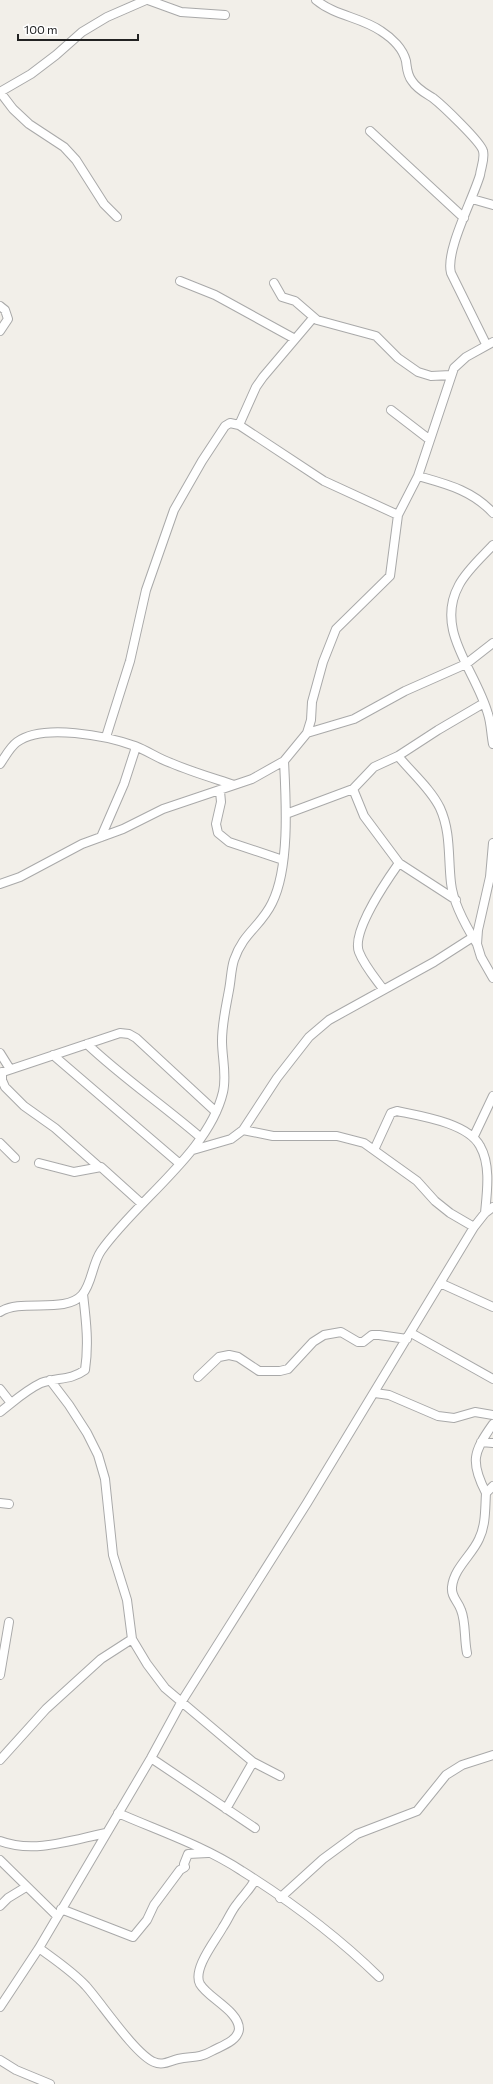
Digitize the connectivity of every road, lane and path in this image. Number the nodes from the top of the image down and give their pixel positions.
1 (147, 0) edge
2 (316, 0) edge
3 (226, 15) dead end
4 (0, 92) edge
5 (370, 131) dead end
6 (472, 199) junction
7 (493, 205) edge
8 (117, 217) dead end
9 (464, 218) junction
10 (180, 281) dead end
11 (274, 282) dead end
12 (0, 306) edge
13 (313, 318) junction
14 (0, 331) edge
15 (295, 339) junction
16 (490, 343) edge
17 (451, 375) junction
18 (391, 410) dead end
19 (239, 425) junction
20 (430, 440) junction
21 (418, 476) junction
22 (493, 513) edge
23 (398, 514) junction
24 (493, 545) edge
25 (493, 643) edge
26 (466, 664) junction
27 (484, 703) junction
28 (491, 714) edge
29 (307, 733) junction
30 (106, 738) junction
31 (493, 744) edge
32 (136, 747) junction
33 (398, 756) junction
34 (284, 761) junction
35 (0, 764) edge
36 (234, 785) junction
37 (353, 789) junction
38 (220, 791) junction
39 (286, 814) junction
40 (101, 837) junction
41 (493, 843) edge
42 (283, 860) junction
43 (399, 863) junction
44 (491, 878) edge
45 (0, 884) edge
46 (456, 900) junction
47 (475, 941) junction
48 (493, 978) edge
49 (383, 989) junction
50 (87, 1044) junction
51 (0, 1053) edge
52 (52, 1055) junction
53 (4, 1071) edge
54 (493, 1096) edge
55 (216, 1112) junction
56 (243, 1130) junction
57 (474, 1136) junction
58 (200, 1137) junction
59 (0, 1143) edge
60 (193, 1150) junction
61 (374, 1150) junction
62 (15, 1158) dead end
63 (39, 1163) dead end
64 (180, 1164) junction
65 (98, 1166) junction
66 (142, 1204) junction
67 (493, 1208) edge
68 (485, 1213) junction
69 (474, 1227) junction
70 (440, 1283) junction
71 (82, 1294) junction
72 (493, 1307) edge
73 (0, 1312) edge
74 (409, 1336) junction
75 (198, 1377) dead end
76 (493, 1379) edge
77 (50, 1380) junction
78 (0, 1389) edge
79 (375, 1393) junction
80 (11, 1404) junction
81 (0, 1412) edge
82 (493, 1415) edge
83 (493, 1424) edge
84 (481, 1442) junction
85 (493, 1443) edge
86 (493, 1486) edge
87 (486, 1493) junction
88 (0, 1503) edge
89 (10, 1504) dead end
90 (9, 1622) dead end
91 (132, 1639) junction
92 (467, 1653) dead end
93 (0, 1674) edge
94 (182, 1701) junction
95 (493, 1755) edge
96 (151, 1758) junction
97 (0, 1760) edge
98 (254, 1762) junction
99 (280, 1776) dead end
100 (226, 1809) junction
101 (118, 1813) junction
102 (255, 1828) dead end
103 (106, 1833) junction
104 (0, 1841) edge
105 (210, 1853) junction
106 (0, 1860) edge
107 (255, 1880) junction
108 (26, 1887) junction
109 (280, 1898) junction
110 (0, 1906) edge
111 (59, 1913) junction
112 (39, 1948) junction
113 (379, 1977) dead end
114 (0, 2007) edge
115 (0, 2060) edge
116 (50, 2084) edge

1 - 3 street
1 - 4 street
2 - 6 street
4 - 8 street
5 - 9 street
6 - 7 street
6 - 9 street
9 - 16 street
10 - 15 street
11 - 13 street
12 - 14 street
13 - 15 street
13 - 17 street
15 - 19 street
16 - 17 street
17 - 20 street
18 - 20 street
19 - 23 street
19 - 30 street
20 - 21 street
21 - 22 street
21 - 23 street
23 - 29 street
24 - 26 street
25 - 26 street
26 - 27 street
26 - 29 street
27 - 28 street
27 - 33 street
28 - 31 street
29 - 34 street
30 - 32 street
30 - 35 street
32 - 36 street
32 - 40 street
33 - 37 street
33 - 46 street
34 - 36 street
34 - 39 street
36 - 38 street
37 - 39 street
37 - 43 street
38 - 40 street
38 - 42 street
39 - 42 street
40 - 45 street
41 - 44 street
42 - 55 street
43 - 46 street
43 - 49 street
44 - 47 street
46 - 47 street
47 - 48 street
47 - 49 street
49 - 56 street
50 - 52 street
50 - 55 street
50 - 58 street
51 - 53 street
52 - 53 street
52 - 64 street
53 - 65 street
54 - 57 street
55 - 58 street
56 - 60 street
56 - 61 street
57 - 61 street
57 - 68 street
58 - 60 street
59 - 62 street
60 - 64 street
61 - 69 street
63 - 65 street
64 - 66 street
65 - 66 street
66 - 71 street
67 - 68 street
68 - 69 street
69 - 70 street
70 - 72 street
70 - 74 street
71 - 73 street
71 - 77 street
74 - 75 street
74 - 76 street
74 - 79 street
77 - 80 street
77 - 91 street
78 - 80 street
79 - 82 street
79 - 94 street
80 - 81 street
83 - 84 street
84 - 85 street
84 - 87 street
86 - 87 street
87 - 92 street
88 - 89 street
90 - 93 street
91 - 94 street
91 - 97 street
94 - 96 street
94 - 98 street
95 - 109 street
96 - 100 street
96 - 101 street
98 - 99 street
98 - 100 street
100 - 102 street
101 - 103 street
101 - 105 street
103 - 104 street
103 - 111 street
105 - 107 street
105 - 111 street
106 - 108 street
107 - 109 street
107 - 112 street
108 - 110 street
108 - 111 street
109 - 113 street
111 - 112 street
112 - 114 street
115 - 116 street

